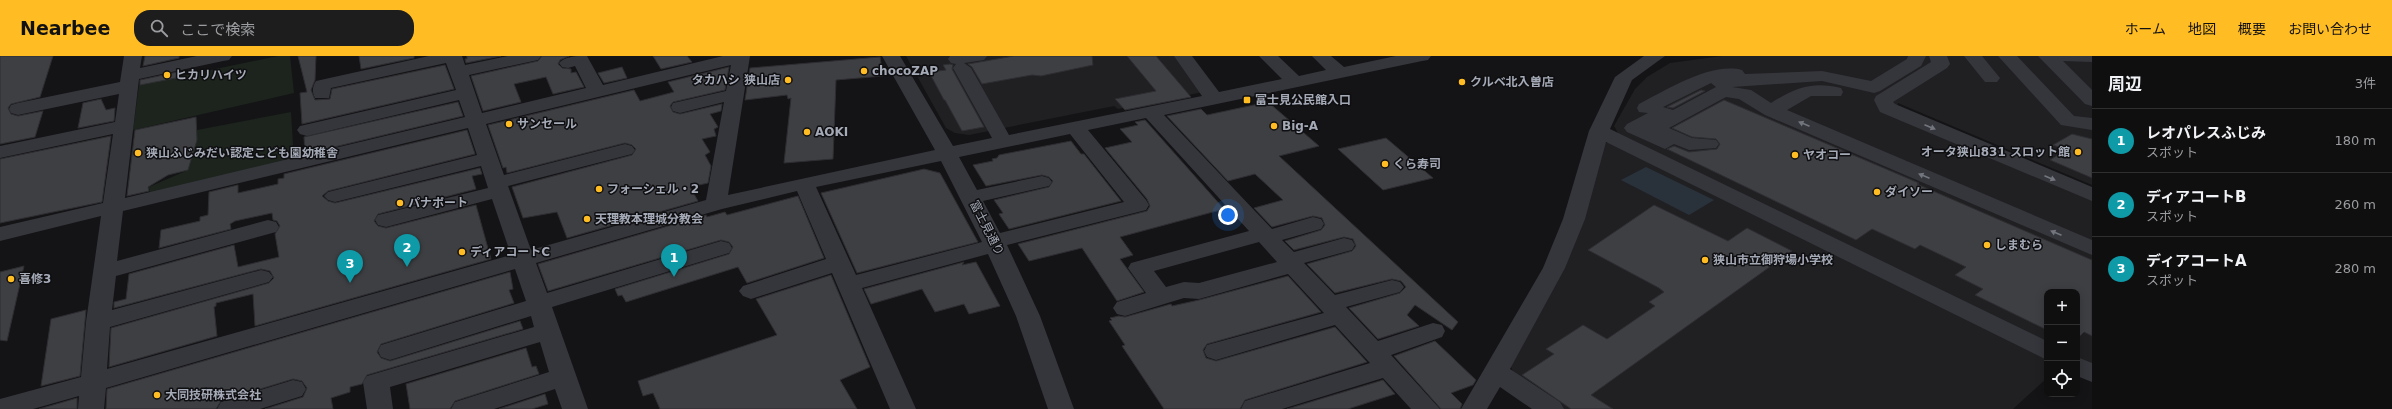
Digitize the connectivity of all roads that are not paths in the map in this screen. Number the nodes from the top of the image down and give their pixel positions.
1 (133, 56) edge
2 (223, 56) edge
3 (532, 56) edge
4 (741, 56) edge
5 (891, 56) edge
6 (978, 56) edge
7 (1183, 56) edge
8 (1268, 56) edge
9 (1321, 56) edge
10 (1422, 56) edge
11 (1656, 56) edge
12 (1917, 56) edge
13 (1925, 56) edge
14 (1938, 56) edge
15 (1973, 56) edge
16 (2007, 56) edge
17 (2047, 56) edge
18 (2062, 56) edge
19 (2092, 57) edge
20 (1380, 60) edge
21 (455, 61) edge
22 (958, 61) edge
23 (568, 63) dead end
24 (1340, 74) junction
25 (1766, 78) junction
26 (1991, 78) dead end
27 (1746, 79) junction
28 (130, 80) junction
29 (1295, 82) junction
30 (1877, 86) junction
31 (1721, 87) junction
32 (1817, 88) junction
33 (597, 91) junction
34 (466, 93) junction
35 (322, 94) dead end
36 (735, 94) junction
37 (1214, 98) junction
38 (2092, 100) edge
39 (680, 107) dead end
40 (18, 109) dead end
41 (1768, 109) junction
42 (1151, 112) junction
43 (1657, 115) junction
44 (475, 120) junction
45 (2092, 124) edge
46 (124, 126) junction
47 (1075, 127) junction
48 (307, 130) dead end
49 (1599, 131) junction
50 (1003, 142) junction
51 (1706, 148) dead end
52 (625, 150) dead end
53 (0, 152) edge
54 (947, 153) junction
55 (488, 158) junction
56 (1042, 182) dead end
57 (804, 183) junction
58 (498, 187) junction
59 (2092, 195) edge
60 (335, 196) dead end
61 (972, 197) junction
62 (716, 204) junction
63 (113, 207) junction
64 (386, 220) dead end
65 (1313, 224) dead end
66 (268, 227) dead end
67 (0, 234) edge
68 (1265, 236) junction
69 (995, 243) junction
70 (1344, 245) dead end
71 (721, 248) dead end
72 (2092, 248) edge
73 (524, 259) junction
74 (1291, 262) junction
75 (839, 263) junction
76 (106, 270) junction
77 (261, 277) dead end
78 (848, 284) junction
79 (1392, 287) dead end
80 (751, 291) dead end
81 (1161, 296) junction
82 (540, 304) junction
83 (1125, 308) dead end
84 (1335, 310) junction
85 (98, 322) junction
86 (549, 332) junction
87 (1433, 332) dead end
88 (2044, 350) edge
89 (390, 351) dead end
90 (1216, 351) dead end
91 (1380, 359) junction
92 (2080, 367) edge
93 (1494, 371) junction
94 (2092, 373) edge
95 (565, 376) junction
96 (93, 382) junction
97 (293, 389) dead end
98 (1254, 408) edge
99 (0, 409) edge
100 (91, 409) edge
101 (230, 409) edge
102 (380, 409) edge
103 (464, 409) edge
104 (575, 409) edge
105 (903, 409) edge
106 (1061, 409) edge
107 (1427, 409) edge
108 (1474, 409) edge
109 (1551, 409) edge

1 - 28 street
2 - 28 street
3 - 21 street
4 - 33 street
4 - 36 street
5 - 54 street, 富士見通り
6 - 22 street
7 - 37 street
8 - 29 street
9 - 24 street
10 - 20 street
11 - 49 street
12 - 30 street
13 - 32 street
14 -> 59 street
15 - 26 street
16 - 45 street
17 - 38 street
18 - 19 street
20 - 24 street
21 - 34 street
21 - 35 street
22 - 50 street
23 - 33 street
24 - 29 street
25 - 27 street
25 - 30 street
25 - 32 street
27 - 31 street
27 - 41 street
28 - 40 street
28 - 46 street
29 - 37 street
30 - 43 street
31 - 41 street
31 - 43 street
32 - 41 street
33 - 44 street
34 - 44 street
34 - 48 street
36 - 39 street
36 - 62 street
37 - 42 street
72 -> 41 street
42 - 47 street
42 - 68 street
43 - 51 street
44 - 55 street
44 - 63 street
46 - 53 street
46 - 63 street
47 - 50 street
47 - 69 street
49 - 88 street
49 - 93 street
50 - 54 street
52 - 58 street
54 - 57 street
54 - 61 street, 富士見通り
55 - 58 street
55 - 60 street
56 - 61 street
57 - 62 street
57 - 75 street
58 - 64 street
58 - 73 street
61 - 69 street, 富士見通り
62 - 73 street
63 - 67 street
63 - 76 street
65 - 68 street
66 - 76 street
68 - 74 street
68 - 81 street
69 - 78 street
69 - 106 street, 富士見通り
70 - 74 street
71 - 82 street
73 - 82 street
73 - 96 street
74 - 81 street
74 - 84 street
75 - 78 street
75 - 80 street
76 - 85 street
77 - 85 street
78 - 105 street
79 - 84 street
81 - 83 street
82 - 86 street
82 - 89 street
84 - 90 street
84 - 91 street
85 - 96 street
86 - 95 street
86 - 102 street
87 - 91 street
91 - 98 street
91 - 107 street
92 - 94 street
93 - 108 street
93 - 109 street
95 - 103 street
95 - 104 street
96 - 99 street
96 - 100 street
97 - 101 street

